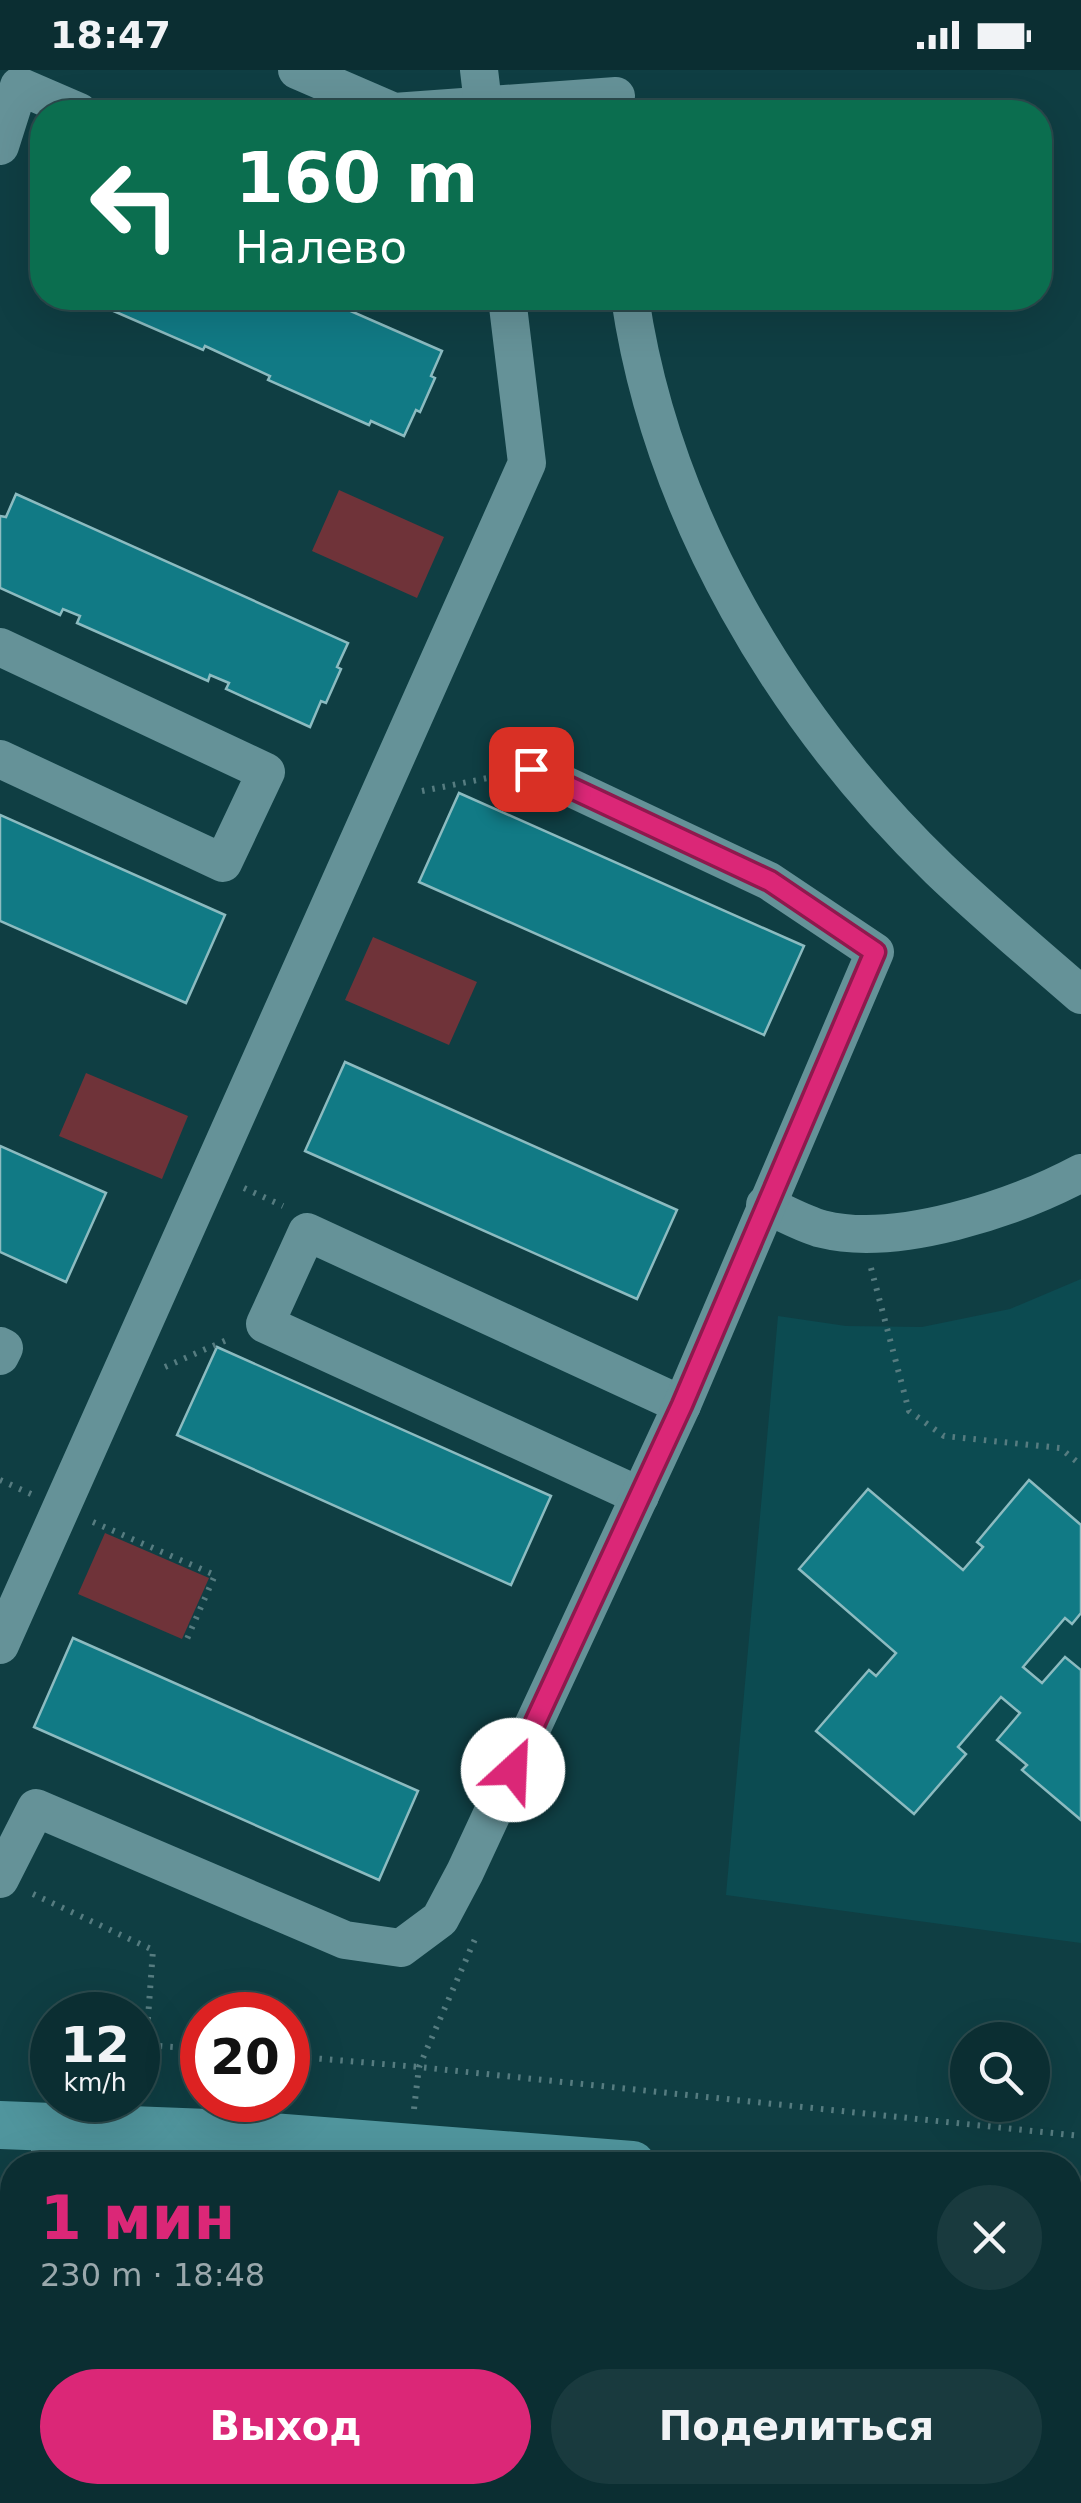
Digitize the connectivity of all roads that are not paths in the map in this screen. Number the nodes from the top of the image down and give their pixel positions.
1 (297, 70) edge
2 (343, 79) edge
3 (10, 81) edge
4 (617, 93) edge
5 (482, 96) edge
6 (52, 100) edge
7 (375, 100) edge
8 (0, 146) edge
9 (508, 310) edge
10 (633, 310) edge
11 (0, 647) edge
12 (0, 759) edge
13 (531, 769) road end
14 (1081, 995) edge
15 (1081, 1173) edge
16 (765, 1205) junction
17 (0, 1346) edge
18 (0, 1356) edge
19 (682, 1405) junction
20 (640, 1496) junction
21 (0, 1645) edge
22 (8, 1883) edge
23 (0, 2126) edge
24 (50, 2146) edge
25 (480, 2152) edge

1 - 2 street
2 - 7 street
3 - 6 street
3 - 8 street
4 - 5 street
9 - 21 street
10 - 14 street
11 - 12 street
13 - 16 street
15 - 16 street
16 - 19 street
17 - 18 street
19 - 20 street
19 - 20 street
20 - 22 street
23 - 24 main road
24 - 25 main road

